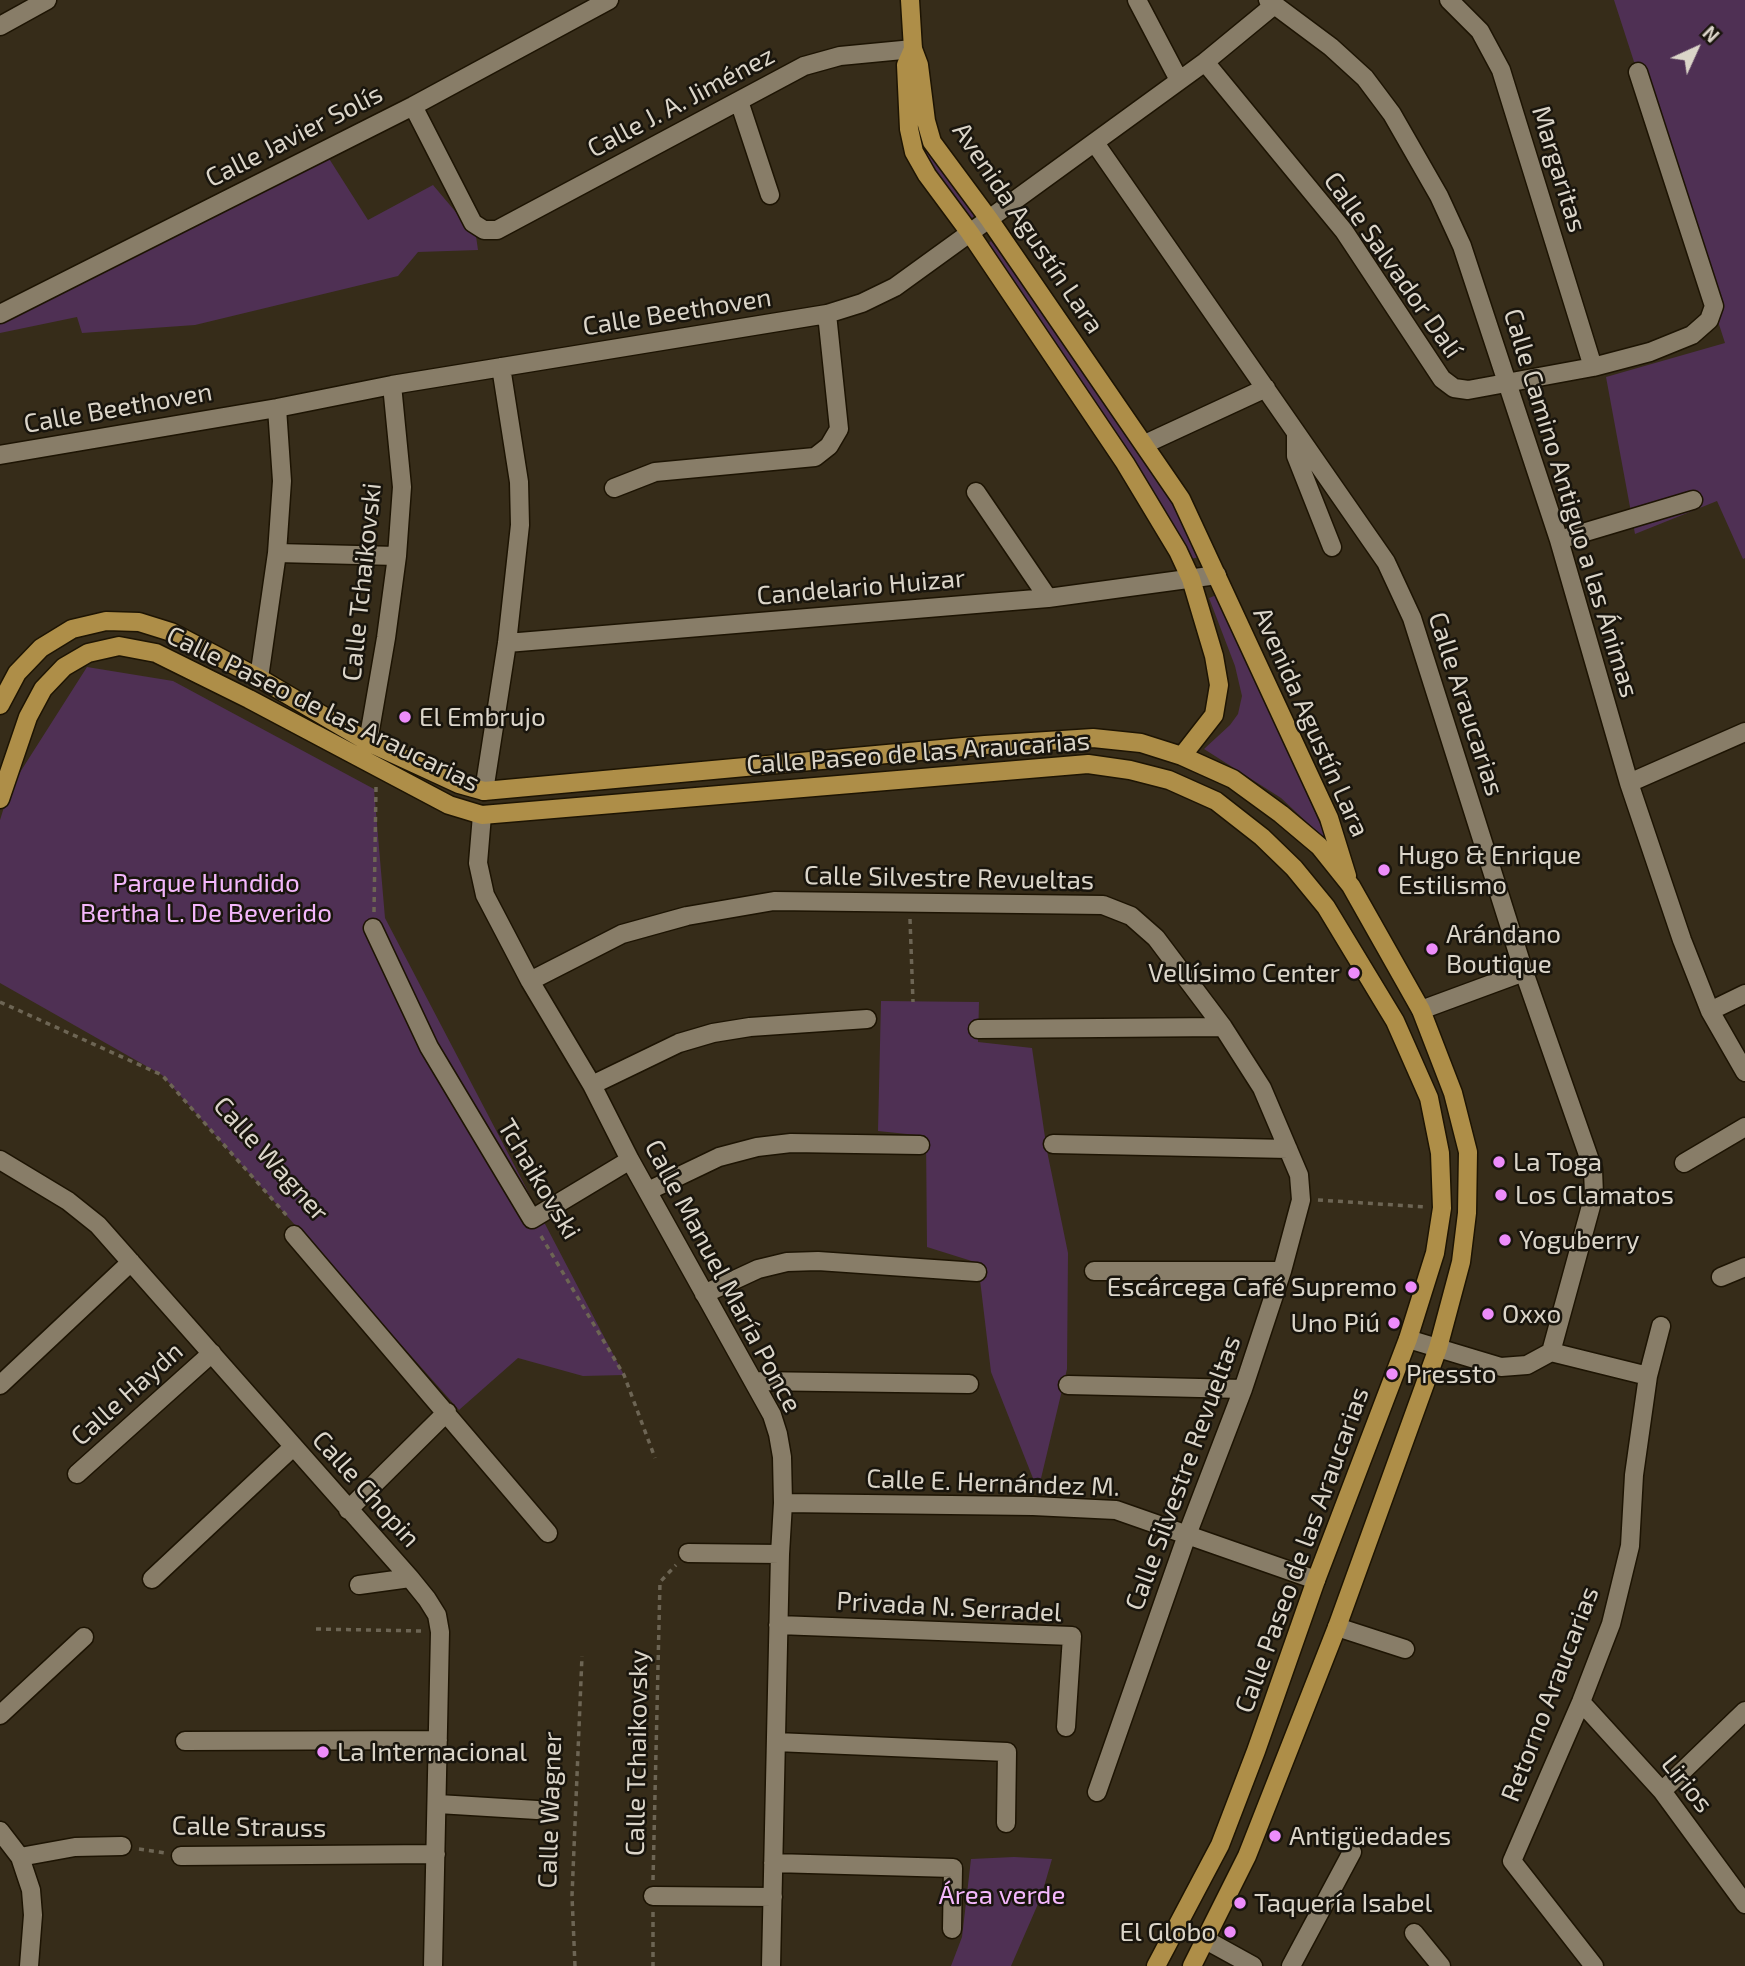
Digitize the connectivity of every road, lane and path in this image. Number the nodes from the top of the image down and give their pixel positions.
1 (47, 0) edge
2 (609, 0) edge
3 (910, 0) edge
4 (1137, 0) edge
5 (1449, 0) edge
6 (1270, 3) edge
7 (0, 26) edge
8 (913, 49) junction
9 (1205, 62) junction
10 (1638, 72) dead end
11 (1179, 80) junction
12 (739, 101) junction
13 (413, 106) junction
14 (1095, 143) junction
15 (770, 195) dead end
16 (989, 219) junction
17 (970, 233) junction
18 (0, 314) edge
19 (827, 314) junction
20 (501, 367) junction
21 (1593, 367) junction
22 (1507, 383) junction
23 (392, 385) junction
24 (1266, 388) junction
25 (277, 408) junction
26 (1296, 432) junction
27 (1144, 444) junction
28 (0, 454) edge
29 (614, 488) dead end
30 (976, 492) dead end
31 (1693, 500) dead end
32 (1559, 540) junction
33 (1332, 547) dead end
34 (277, 553) junction
35 (397, 555) junction
36 (1217, 575) junction
37 (1191, 579) junction
38 (1048, 598) junction
39 (507, 643) junction
40 (259, 678) junction
41 (0, 705) edge
42 (1745, 732) edge
43 (368, 742) junction
44 (985, 745) junction
45 (1182, 757) junction
46 (377, 767) junction
47 (986, 772) junction
48 (1629, 783) junction
49 (484, 791) junction
50 (0, 799) edge
51 (482, 815) junction
52 (1350, 886) junction
53 (910, 903) junction
54 (373, 928) joint
55 (1524, 972) junction
56 (530, 981) junction
57 (1745, 994) edge
58 (0, 1002) edge
59 (913, 1002) dead end
60 (1421, 1010) junction
61 (1710, 1011) junction
62 (867, 1019) dead end
63 (1223, 1027) junction
64 (978, 1029) dead end
65 (1745, 1073) edge
66 (592, 1086) junction
67 (1745, 1127) edge
68 (1054, 1144) dead end
69 (920, 1145) dead end
70 (1288, 1149) junction
71 (0, 1160) edge
72 (630, 1160) junction
73 (1684, 1163) dead end
74 (648, 1191) junction
75 (1301, 1199) junction
76 (1442, 1208) junction
77 (531, 1219) junction
78 (293, 1229) joint
79 (131, 1262) junction
80 (1745, 1267) edge
81 (1094, 1271) dead end
82 (1282, 1271) junction
83 (976, 1272) dead end
84 (1721, 1277) dead end
85 (704, 1294) junction
86 (1661, 1326) dead end
87 (1408, 1339) junction
88 (1438, 1348) junction
89 (1551, 1352) junction
90 (212, 1353) junction
91 (1648, 1376) junction
92 (753, 1381) junction
93 (969, 1384) dead end
94 (0, 1385) edge
95 (1068, 1385) dead end
96 (1243, 1388) junction
97 (447, 1412) junction
98 (293, 1447) junction
99 (655, 1458) dead end
100 (77, 1474) dead end
101 (783, 1503) junction
102 (348, 1510) junction
103 (548, 1533) dead end
104 (1187, 1535) junction
105 (688, 1553) joint
106 (780, 1554) junction
107 (410, 1578) junction
108 (152, 1579) dead end
109 (1316, 1580) junction
110 (359, 1585) dead end
111 (778, 1625) junction
112 (1337, 1627) junction
113 (316, 1629) dead end
114 (440, 1632) junction
115 (84, 1637) dead end
116 (1405, 1649) dead end
117 (582, 1657) dead end
118 (1581, 1702) junction
119 (1745, 1711) edge
120 (0, 1715) edge
121 (1066, 1727) dead end
122 (438, 1740) junction
123 (185, 1741) dead end
124 (776, 1742) junction
125 (1256, 1751) junction
126 (1283, 1762) junction
127 (1662, 1791) junction
128 (1097, 1792) dead end
129 (438, 1804) junction
130 (537, 1810) dead end
131 (1006, 1823) dead end
132 (0, 1831) edge
133 (122, 1846) joint
134 (1352, 1852) dead end
135 (436, 1854) junction
136 (181, 1856) joint
137 (20, 1857) junction
138 (773, 1863) junction
139 (653, 1896) junction
140 (773, 1897) junction
141 (1745, 1904) edge
142 (952, 1929) dead end
143 (1414, 1933) dead end
144 (1206, 1940) junction
145 (29, 1966) edge
146 (433, 1966) edge
147 (575, 1966) edge
148 (653, 1966) edge
149 (771, 1966) edge
150 (1156, 1966) edge
151 (1192, 1966) edge
152 (1253, 1966) edge
153 (1291, 1966) edge
154 (1441, 1966) edge
155 (1594, 1966) edge

1 - 7 street
2 - 13 street, Calle Javier Solís
3 - 8 main road
4 - 11 street
5 - 21 street, Margaritas
6 - 9 street, Calle Beethoven
6 - 22 street, Calle Camino Antiguo a las Ánimas
8 - 12 street, Calle J. A. Jiménez
8 - 16 main road, Avenida Agustín Lara
8 - 17 main road, Avenida Agustín Lara
9 - 11 street, Calle Beethoven
9 - 22 street, Calle Salvador Dalí
10 - 21 street, Calle Salvador Dalí
11 - 14 street, Calle Beethoven
12 - 13 street, Calle J. A. Jiménez
12 - 15 street
13 - 18 street, Calle Javier Solís
14 - 16 street, Calle Beethoven
14 - 24 street, Calle Araucarias
16 - 17 street, Calle Beethoven
16 - 27 main road, Avenida Agustín Lara
17 - 19 street, Calle Beethoven
17 - 37 main road, Avenida Agustín Lara
19 - 20 street, Calle Beethoven
19 - 29 street
20 - 23 street, Calle Beethoven
20 - 39 street
21 - 22 street, Calle Salvador Dalí
22 - 32 street, Calle Camino Antiguo a las Ánimas
23 - 25 street, Calle Beethoven
23 - 35 street, Calle Tchaikovski
24 - 26 street, Calle Araucarias
24 - 27 street
25 - 28 street, Calle Beethoven
25 - 34 street
26 - 33 street
26 - 55 street, Calle Araucarias
27 - 36 main road, Avenida Agustín Lara
30 - 38 street
31 - 32 street
32 - 48 street, Calle Camino Antiguo a las Ánimas
34 - 35 street
34 - 40 street
35 - 43 street, Calle Tchaikovski
36 - 37 street, Candelario Huizar
36 - 52 main road, Avenida Agustín Lara
37 - 38 street, Candelario Huizar
37 - 45 main road, Avenida Agustín Lara
38 - 39 street, Candelario Huizar
39 - 49 street
40 - 41 main road, Calle Paseo de las Araucarias
40 - 43 main road, Calle Paseo de las Araucarias
42 - 48 street
43 - 49 main road, Calle Paseo de las Araucarias
44 - 45 main road, Calle Paseo de las Araucarias
44 - 47 main road
44 - 49 main road, Calle Paseo de las Araucarias
45 - 52 main road, Calle Paseo de las Araucarias
46 - 50 main road, Calle Paseo de las Araucarias
46 - 51 main road, Calle Paseo de las Araucarias
46 - 54 path
47 - 51 main road, Calle Paseo de las Araucarias
47 - 76 main road, Calle Paseo de las Araucarias
48 - 61 street, Calle Camino Antiguo a las Ánimas
51 - 56 street, Calle Manuel María Ponce
52 - 60 main road, Calle Paseo de las Araucarias
53 - 56 street, Calle Silvestre Revueltas
53 - 59 path
53 - 63 street, Calle Silvestre Revueltas
54 - 77 street, Tchaikovski
55 - 60 street
55 - 89 street, Calle Araucarias
56 - 66 street, Calle Manuel María Ponce
57 - 61 street
58 - 78 path, Calle Wagner
60 - 88 main road, Calle Paseo de las Araucarias
61 - 65 street, Calle Camino Antiguo a las Ánimas
62 - 66 street
63 - 64 street
63 - 70 street, Calle Silvestre Revueltas
66 - 72 street, Calle Manuel María Ponce
67 - 73 street
68 - 70 street
69 - 74 street
70 - 75 street, Calle Silvestre Revueltas
71 - 79 street, Calle Chopin
72 - 74 street, Calle Manuel María Ponce
72 - 77 street
74 - 85 street, Calle Manuel María Ponce
75 - 76 path
75 - 82 street, Calle Silvestre Revueltas
76 - 87 main road, Calle Paseo de las Araucarias
77 - 99 path, Tchaikovski
78 - 97 street, Calle Wagner
79 - 90 street, Calle Chopin
79 - 94 street
80 - 84 street
81 - 82 street
82 - 96 street, Calle Silvestre Revueltas
83 - 85 street
85 - 92 street, Calle Manuel María Ponce
86 - 91 street, Retorno Araucarias
87 - 88 street
87 - 109 main road, Calle Paseo de las Araucarias
88 - 89 street
88 - 112 main road, Calle Paseo de las Araucarias
89 - 91 street
90 - 98 street, Calle Chopin
90 - 100 street, Calle Haydn
91 - 118 street, Retorno Araucarias
92 - 93 street
92 - 101 street, Calle Manuel María Ponce
95 - 96 street
96 - 104 street, Calle Silvestre Revueltas
97 - 102 street
97 - 103 street, Calle Wagner
98 - 102 street, Calle Chopin
98 - 108 street
101 - 104 street, Calle E. Hernández M.
101 - 106 street, Calle Manuel María Ponce
102 - 107 street, Calle Chopin
104 - 109 street, Calle E. Hernández M.
104 - 128 street, Calle Silvestre Revueltas
105 - 106 street
105 - 139 path, Calle Tchaikovsky
106 - 111 street, Calle Manuel María Ponce
107 - 110 street
107 - 114 street, Calle Chopin
109 - 125 main road, Calle Paseo de las Araucarias
111 - 121 street, Privada N. Serradel
111 - 124 street, Calle Manuel María Ponce
112 - 116 street
112 - 126 main road, Calle Paseo de las Araucarias
113 - 114 path
114 - 122 street, Calle Chopin
115 - 120 street
117 - 147 path, Calle Wagner
118 - 127 street, Lirios
118 - 155 street, Retorno Araucarias
119 - 127 street
122 - 123 street
122 - 129 street, Calle Chopin
124 - 131 street
124 - 138 street, Calle Manuel María Ponce
125 - 126 main road
125 - 150 main road, Calle Paseo de las Araucarias
126 - 144 main road, Calle Paseo de las Araucarias
127 - 141 street, Lirios
129 - 130 street
129 - 135 street, Calle Chopin
132 - 137 street
133 - 136 path, Calle Strauss
133 - 137 street
134 - 153 street
135 - 136 street, Calle Strauss
135 - 146 street, Calle Chopin
137 - 145 street
138 - 140 street, Calle Manuel María Ponce
138 - 142 street
139 - 140 street
139 - 148 path, Calle Tchaikovsky
140 - 149 street, Calle Manuel María Ponce
143 - 154 street
144 - 151 main road, Calle Paseo de las Araucarias
144 - 152 street

